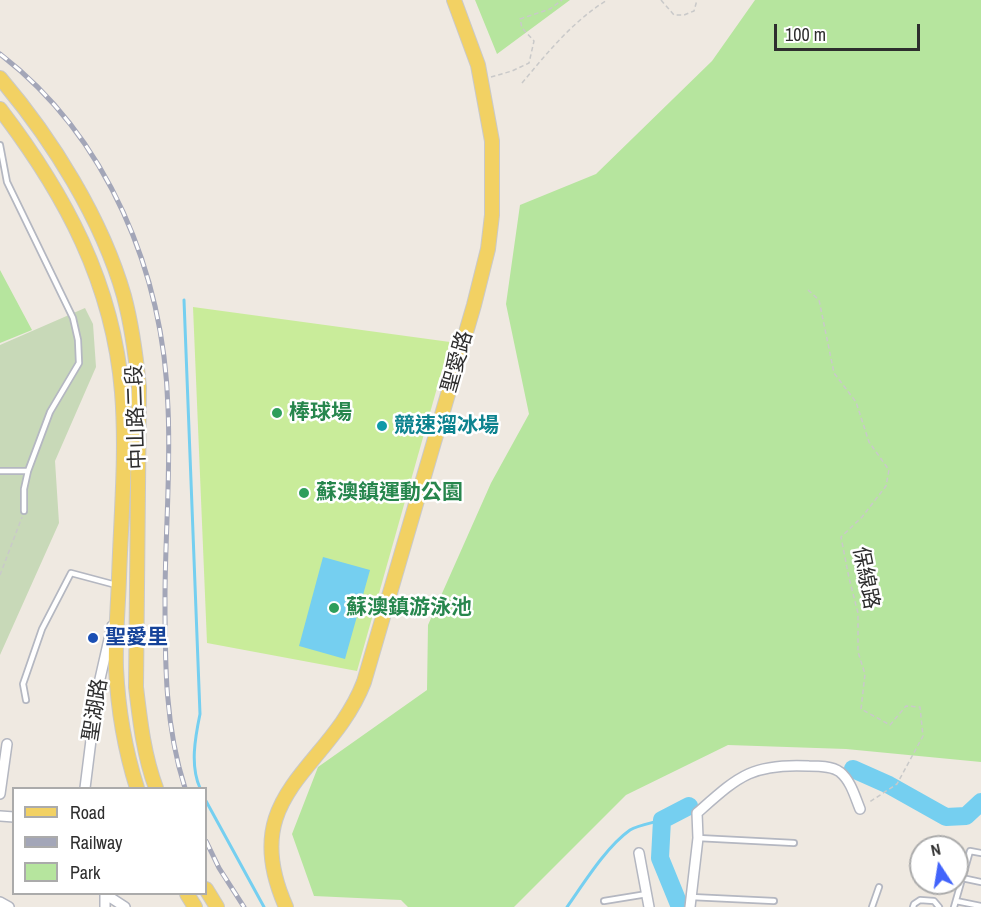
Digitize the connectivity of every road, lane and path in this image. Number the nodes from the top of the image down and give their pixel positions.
1 (454, 0) edge
2 (562, 0) edge
3 (607, 0) edge
4 (661, 0) edge
5 (698, 0) edge
6 (0, 79) edge
7 (482, 80) junction
8 (522, 83) dead end
9 (0, 109) edge
10 (0, 145) edge
11 (808, 290) dead end
12 (0, 471) edge
13 (28, 471) junction
14 (24, 511) joint
15 (0, 575) edge
16 (118, 592) junction
17 (26, 700) dead end
18 (7, 744) dead end
19 (85, 787) edge
20 (136, 787) edge
21 (155, 787) edge
22 (0, 794) edge
23 (860, 809) joint
24 (698, 838) junction
25 (794, 843) dead end
26 (639, 853) dead end
27 (981, 853) edge
28 (969, 854) edge
29 (879, 887) dead end
30 (207, 890) edge
31 (647, 894) junction
32 (107, 895) edge
33 (958, 895) edge
34 (604, 901) dead end
35 (774, 901) dead end
36 (956, 901) junction
37 (0, 902) edge
38 (690, 902) edge
39 (981, 906) edge
40 (9, 907) edge
41 (125, 907) edge
42 (218, 907) edge
43 (286, 907) edge
44 (649, 907) edge
45 (872, 907) edge
46 (913, 907) edge
47 (939, 907) edge
48 (954, 907) edge

1 - 7 main road, 聖愛路
2 - 7 path
3 - 8 path
4 - 5 path
6 - 21 main road, 中山路二段
7 - 43 main road, 聖愛路
9 - 16 main road, 中山路二段
10 - 13 lane
11 - 23 path, 保線路
12 - 13 lane
13 - 14 lane
14 - 15 path
16 - 17 lane
16 - 19 street, 聖湖路
16 - 20 main road, 中山路二段
18 - 22 street
23 - 24 street
24 - 25 lane
24 - 38 street
26 - 31 street
27 - 28 lane
29 - 45 lane
30 - 42 main road
31 - 34 lane
31 - 44 street
32 - 41 street
33 - 36 lane
35 - 38 lane
36 - 39 lane
36 - 48 lane
37 - 40 street
46 - 47 lane

